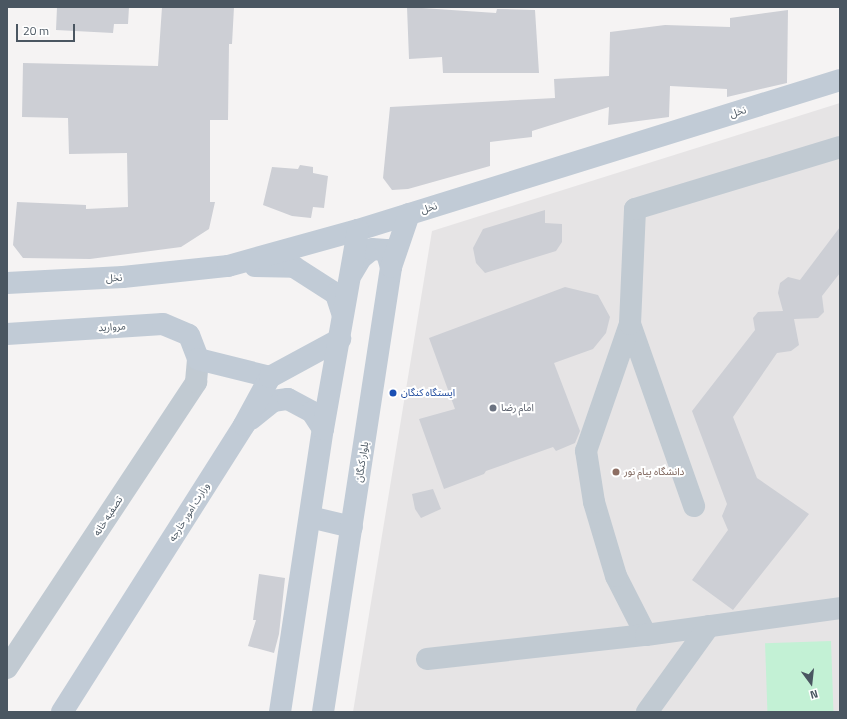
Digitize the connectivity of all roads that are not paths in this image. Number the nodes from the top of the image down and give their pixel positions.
1 (840, 80) edge
2 (840, 147) edge
3 (409, 214) junction
4 (358, 230) junction
5 (228, 266) junction
6 (392, 267) junction
7 (349, 280) junction
8 (7, 283) edge
9 (342, 313) junction
10 (630, 324) junction
11 (7, 334) edge
12 (340, 338) junction
13 (198, 359) junction
14 (270, 377) junction
15 (244, 425) junction
16 (323, 429) junction
17 (694, 506) dead end
18 (310, 517) junction
19 (352, 527) junction
20 (840, 608) edge
21 (709, 626) junction
22 (646, 636) junction
23 (427, 659) dead end
24 (7, 668) edge
25 (62, 712) edge
26 (280, 712) edge
27 (323, 712) edge
28 (647, 712) edge

1 - 3 main road, نخل
2 - 10 street
3 - 4 main road, نخل
3 - 6 main road, بلوار کنگان
4 - 5 main road, نخل
4 - 7 main road
5 - 8 main road, نخل
5 - 9 main road
6 - 7 main road
6 - 19 main road, بلوار کنگان
7 - 9 main road
9 - 12 main road
10 - 17 street
10 - 22 street
11 - 13 main road, مروارید
12 - 14 main road
12 - 16 main road
13 - 14 main road
13 - 24 street, تصفیه خانه
14 - 15 main road, وزارت امور خارجه
15 - 16 main road
15 - 25 main road, وزارت امور خارجه
16 - 18 main road
18 - 19 main road
18 - 26 main road
19 - 27 main road, بلوار کنگان
20 - 21 street
21 - 22 street
21 - 28 street
22 - 23 street

